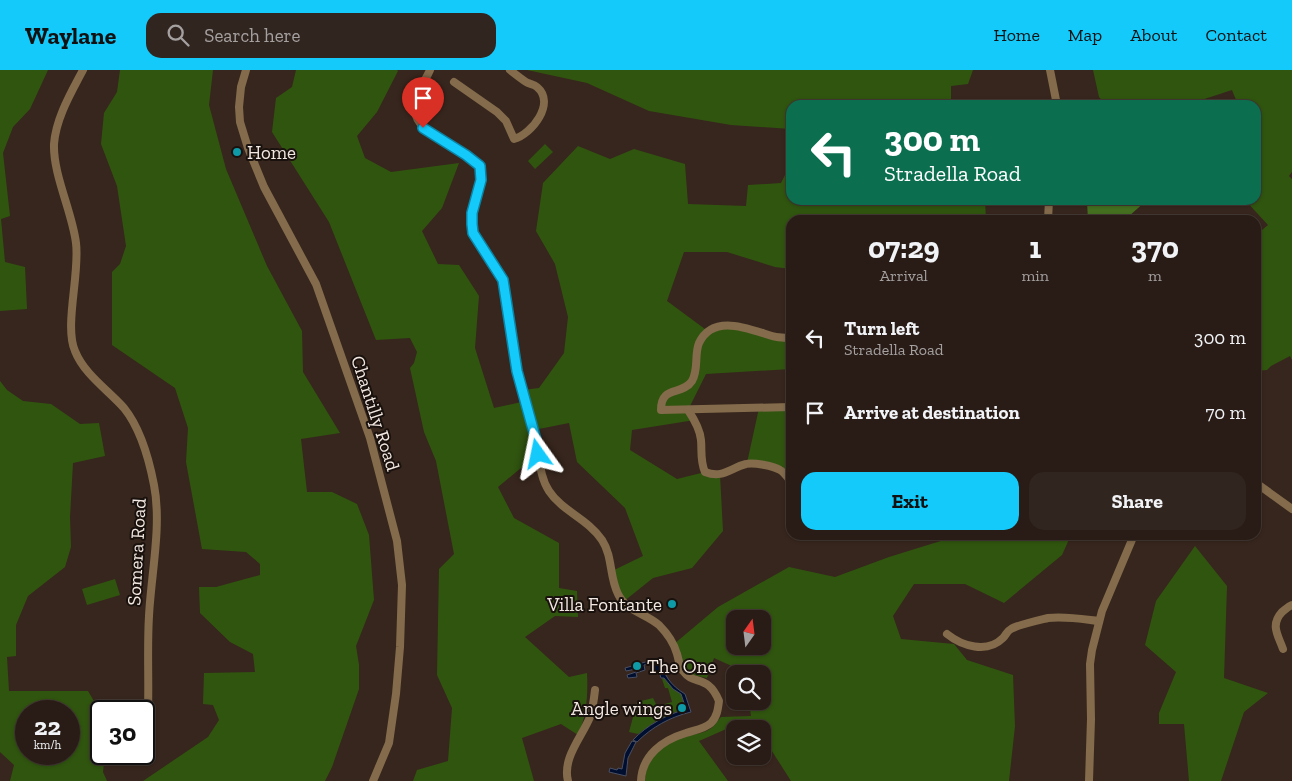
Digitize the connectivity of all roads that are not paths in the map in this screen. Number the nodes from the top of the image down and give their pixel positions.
1 (82, 70) edge
2 (246, 70) edge
3 (430, 70) edge
4 (510, 70) edge
5 (1050, 70) edge
6 (454, 82) dead end
7 (1056, 100) edge
8 (786, 338) edge
9 (786, 407) edge
10 (688, 410) junction
11 (786, 476) edge
12 (1261, 487) edge
13 (1292, 509) edge
14 (1132, 540) edge
15 (1292, 605) edge
16 (1098, 621) junction
17 (946, 634) dead end
18 (1283, 649) dead end
19 (595, 690) dead end
20 (148, 700) edge
21 (373, 781) edge
22 (568, 781) edge
23 (641, 781) edge
24 (1089, 781) edge

1 - 20 street, Somera Road
2 - 21 street, Chantilly Road
3 - 23 street
4 - 6 street
5 - 7 street
8 - 10 street
9 - 10 street
10 - 11 street
12 - 13 street
14 - 16 street
15 - 18 street
16 - 17 street
16 - 24 street
19 - 22 street

